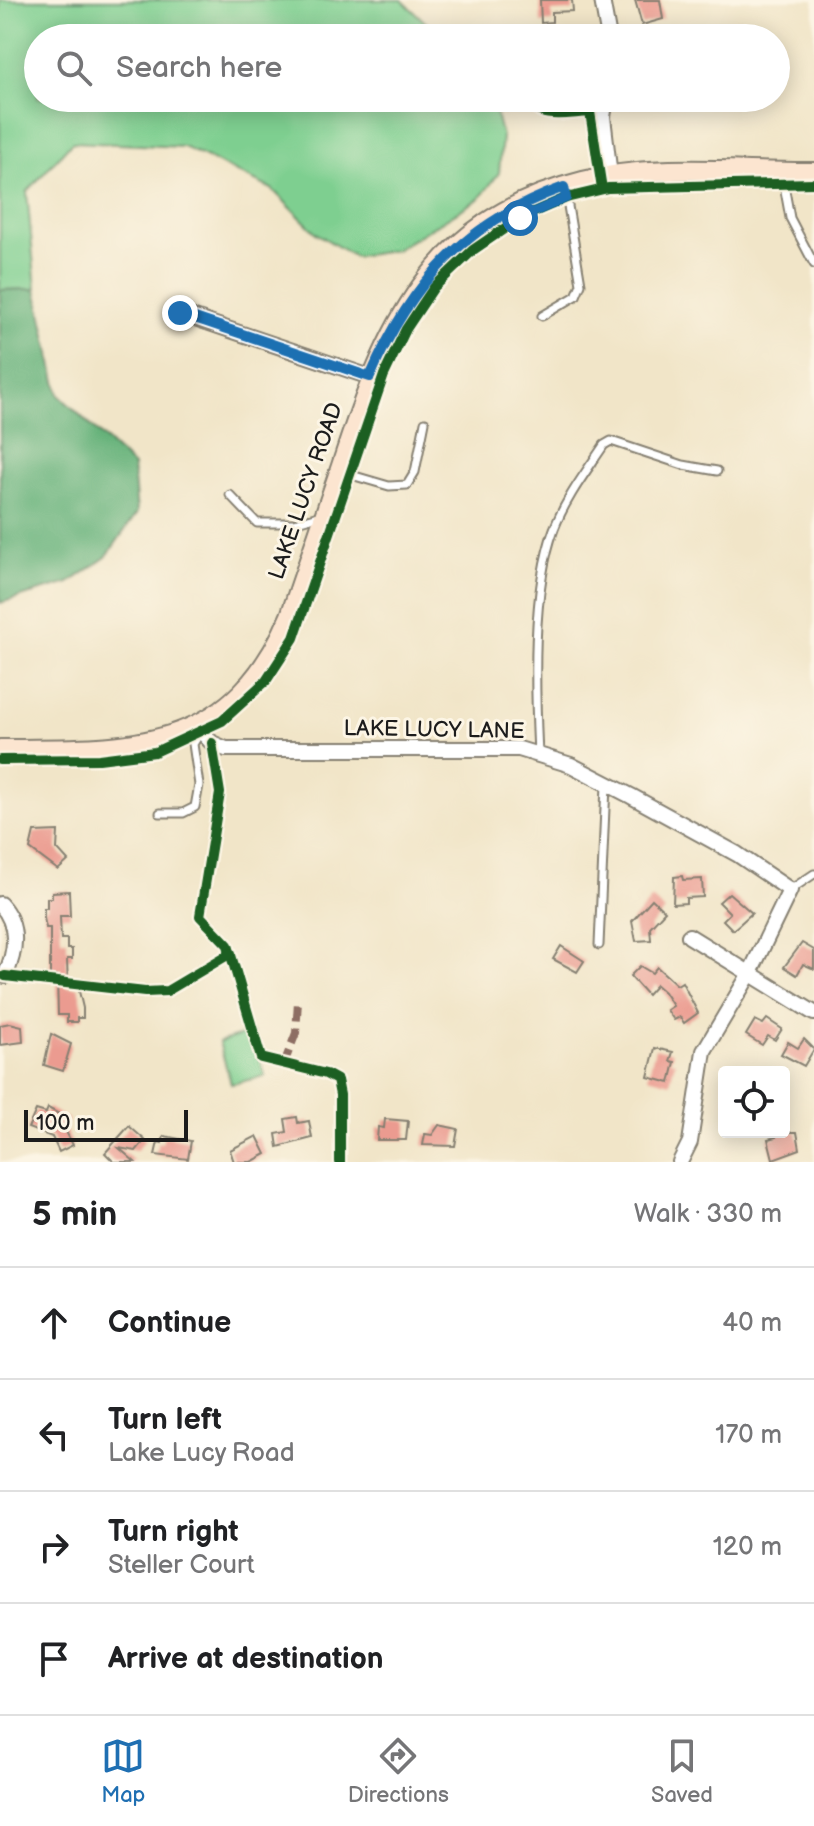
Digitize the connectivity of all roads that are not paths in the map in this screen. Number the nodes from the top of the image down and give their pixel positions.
1 (602, 0) edge
2 (606, 24) edge
3 (604, 112) edge
4 (781, 172) junction
5 (814, 172) edge
6 (610, 176) junction
7 (564, 187) junction
8 (814, 264) edge
9 (180, 313) dead end
10 (542, 316) dead end
11 (370, 377) junction
12 (425, 422) dead end
13 (717, 471) dead end
14 (339, 472) junction
15 (230, 495) dead end
16 (325, 514) junction
17 (198, 729) junction
18 (0, 749) edge
19 (538, 755) junction
20 (606, 783) junction
21 (160, 813) dead end
22 (814, 874) edge
23 (790, 890) junction
24 (0, 904) edge
25 (689, 936) dead end
26 (599, 945) dead end
27 (749, 975) junction
28 (5, 976) dead end
29 (814, 1013) edge
30 (680, 1162) edge

1 - 2 street
3 - 6 street
4 - 5 street, LAKE LUCY ROAD
4 - 6 street, LAKE LUCY ROAD
4 - 8 lane
6 - 7 street, LAKE LUCY ROAD
7 - 10 lane
7 - 11 street, LAKE LUCY ROAD
9 - 11 street
11 - 14 street, LAKE LUCY ROAD
12 - 14 lane
13 - 19 lane
14 - 16 street, LAKE LUCY ROAD
15 - 16 lane
16 - 17 street, LAKE LUCY ROAD
17 - 18 street, LAKE LUCY ROAD
17 - 19 street, LAKE LUCY LANE
17 - 21 lane
19 - 20 street, LAKE LUCY LANE
20 - 23 street, LAKE LUCY LANE
20 - 26 lane
22 - 23 lane
23 - 27 street
24 - 28 street
25 - 27 street
27 - 29 street
27 - 30 street

